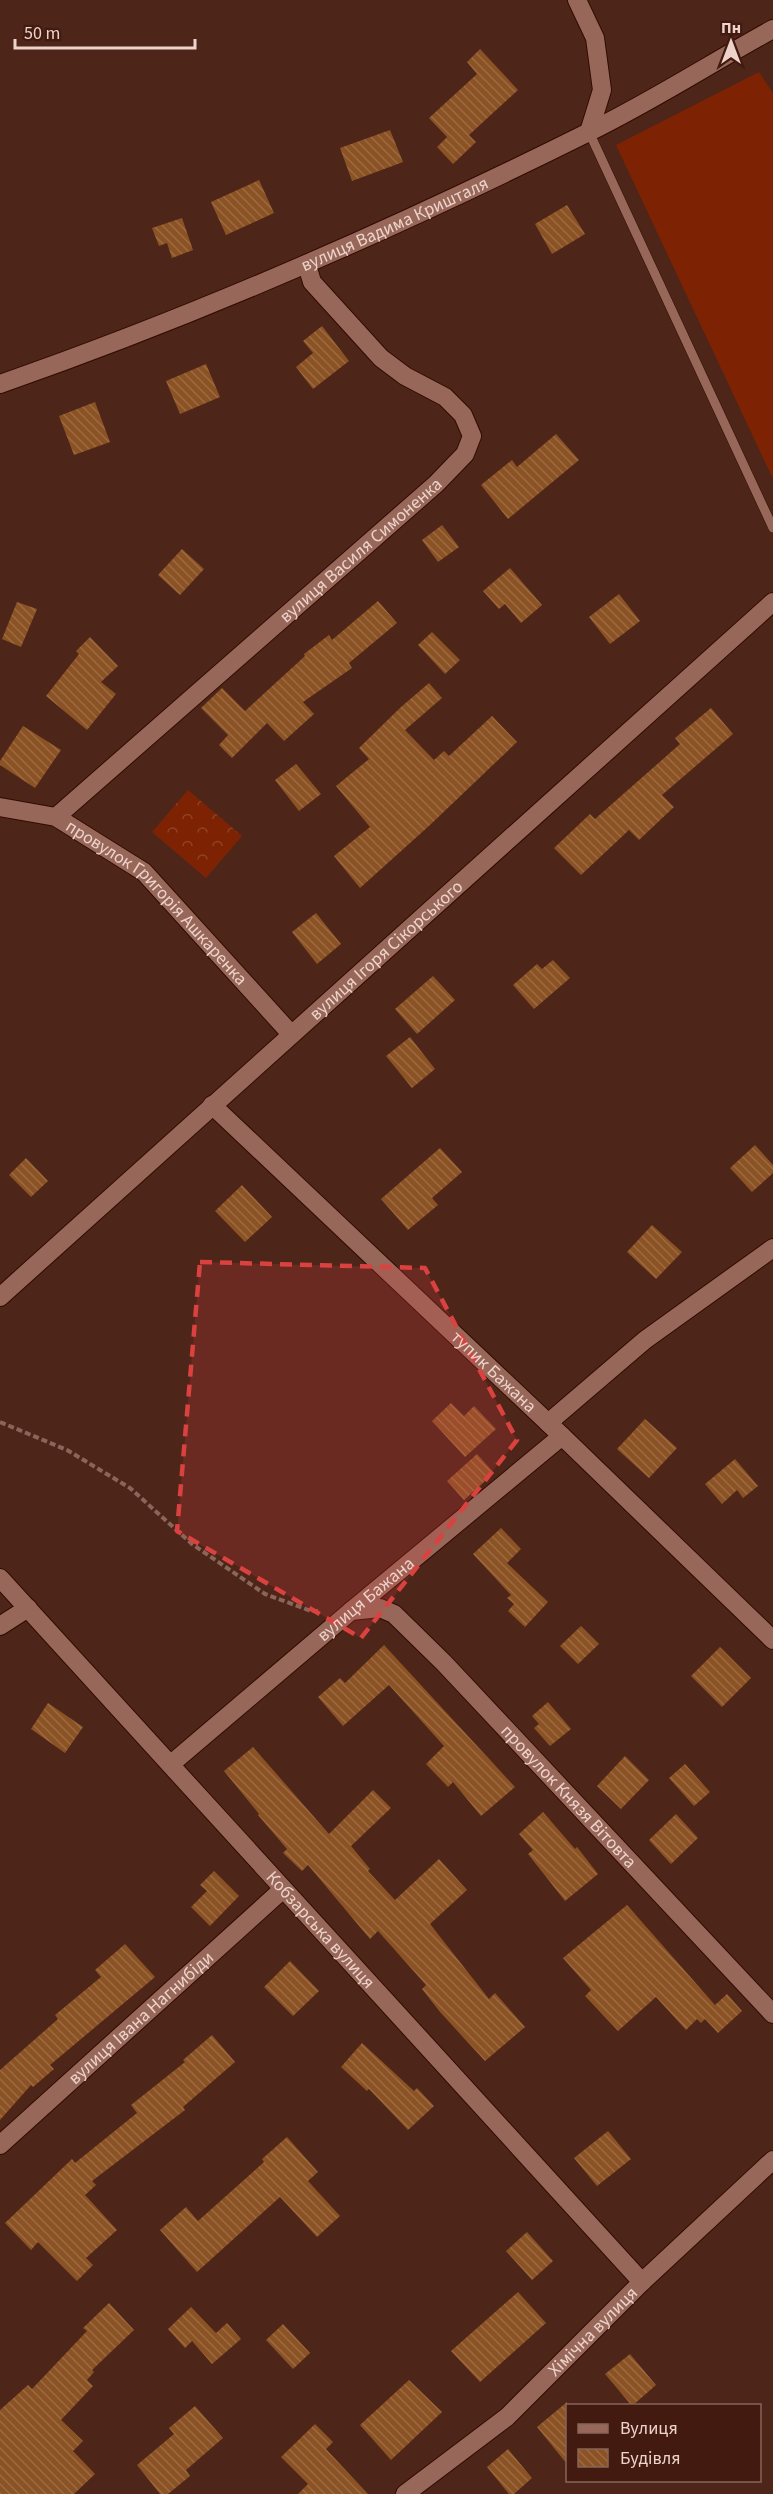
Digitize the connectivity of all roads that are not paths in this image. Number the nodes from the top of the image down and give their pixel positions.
1 (577, 0) edge
2 (773, 28) edge
3 (590, 132) junction
4 (307, 265) junction
5 (0, 384) edge
6 (773, 528) edge
7 (773, 602) edge
8 (0, 807) edge
9 (56, 817) junction
10 (291, 1034) junction
11 (212, 1105) junction
12 (773, 1248) edge
13 (0, 1297) edge
14 (548, 1423) junction
15 (562, 1436) junction
16 (0, 1578) edge
17 (28, 1608) junction
18 (351, 1611) junction
19 (0, 1626) edge
20 (773, 1640) edge
21 (171, 1764) junction
22 (282, 1890) junction
23 (773, 2014) edge
24 (0, 2145) edge
25 (773, 2160) edge
26 (642, 2282) junction
27 (405, 2494) edge

1 - 3 street
2 - 3 street, вулиця Вадима Кришталя
3 - 4 street, вулиця Вадима Кришталя
3 - 6 lane
4 - 5 street, вулиця Вадима Кришталя
4 - 9 street, вулиця Василя Симоненка
7 - 10 street, вулиця Ігоря Сікорського
8 - 9 street, провулок Григорія Ашкаренка
9 - 10 street, провулок Григорія Ашкаренка
10 - 11 street, вулиця Ігоря Сікорського
11 - 13 street, вулиця Ігоря Сікорського
11 - 14 street, тупик Бажана
12 - 14 street
14 - 15 street, тупик Бажана
15 - 18 street, вулиця Бажана
15 - 20 street, тупик Бажана
16 - 17 street, Кобзарська вулиця
17 - 19 street
17 - 21 street, Кобзарська вулиця
18 - 21 street, вулиця Бажана
18 - 23 street, провулок Князя Вітовта
21 - 22 street, Кобзарська вулиця
22 - 24 street, вулиця Івана Нагнибіди
22 - 26 street, Кобзарська вулиця
25 - 26 street, Хімічна вулиця
26 - 27 street, Хімічна вулиця

